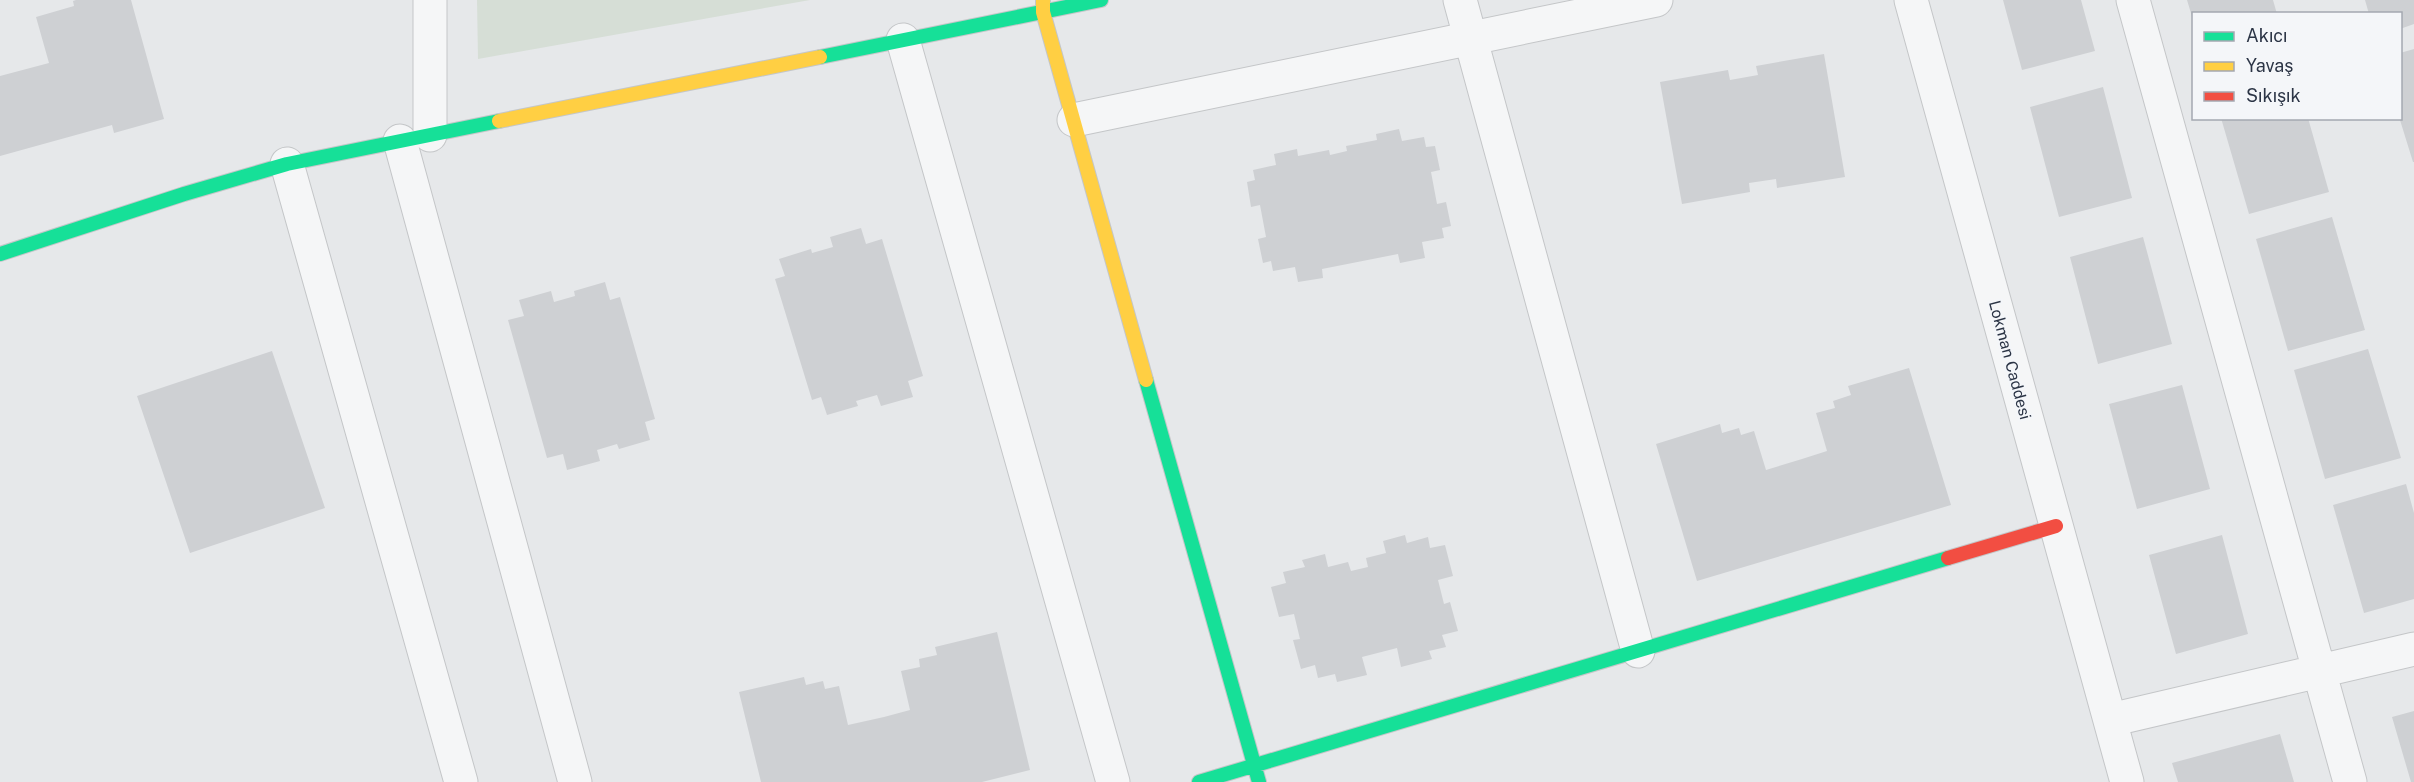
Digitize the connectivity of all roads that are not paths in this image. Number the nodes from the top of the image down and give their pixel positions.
1 (430, 0) edge
2 (1101, 0) edge
3 (1460, 0) edge
4 (1656, 0) edge
5 (1911, 0) edge
6 (2133, 0) edge
7 (1043, 6) edge
8 (1470, 38) junction
9 (903, 40) junction
10 (1074, 120) junction
11 (415, 138) junction
12 (287, 164) junction
13 (0, 254) edge
14 (2056, 526) junction
15 (2414, 649) edge
16 (1638, 651) junction
17 (2319, 671) junction
18 (2110, 720) junction
19 (1254, 765) junction
20 (461, 782) edge
21 (575, 782) edge
22 (1113, 782) edge
23 (1199, 782) edge
24 (1259, 782) edge
25 (2127, 782) edge
26 (2350, 782) edge

1 - 11 street
2 - 7 street
3 - 8 street
4 - 8 street
5 - 14 street, Lokman Caddesi
6 - 17 street
7 - 9 street
7 - 10 street
8 - 10 street
8 - 16 street
9 - 11 street
9 - 22 street
10 - 19 street
11 - 12 street
11 - 21 street
12 - 13 street
12 - 20 street
14 - 16 street
14 - 18 street, Lokman Caddesi
15 - 17 street
16 - 19 street
17 - 18 street
17 - 26 street
18 - 25 street, Lokman Caddesi
19 - 23 street
19 - 24 street

